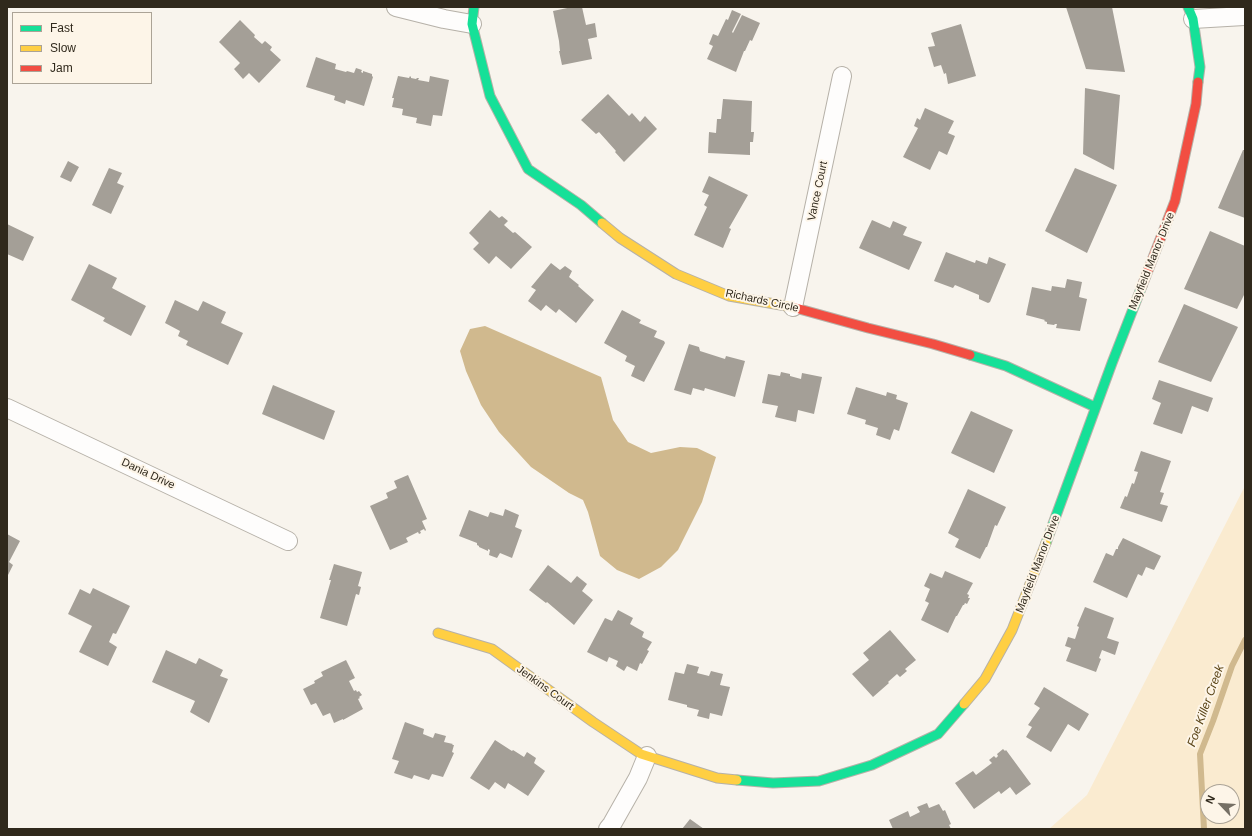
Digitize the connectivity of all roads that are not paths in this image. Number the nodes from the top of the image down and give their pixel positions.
1 (396, 7) edge
2 (1190, 13) edge
3 (473, 16) edge
4 (1244, 16) edge
5 (842, 76) dead end
6 (794, 307) junction
7 (1095, 407) junction
8 (7, 408) edge
9 (288, 541) dead end
10 (438, 633) dead end
11 (647, 756) junction
12 (608, 829) edge

1 - 3 street
2 - 4 street
2 - 7 street, Mayfield Manor Drive
3 - 6 street, Richards Circle
5 - 6 street, Vance Court
6 - 7 street, Richards Circle
7 - 11 street, Mayfield Manor Drive
8 - 9 street, Dania Drive
10 - 11 street, Jenkins Court
11 - 12 street

